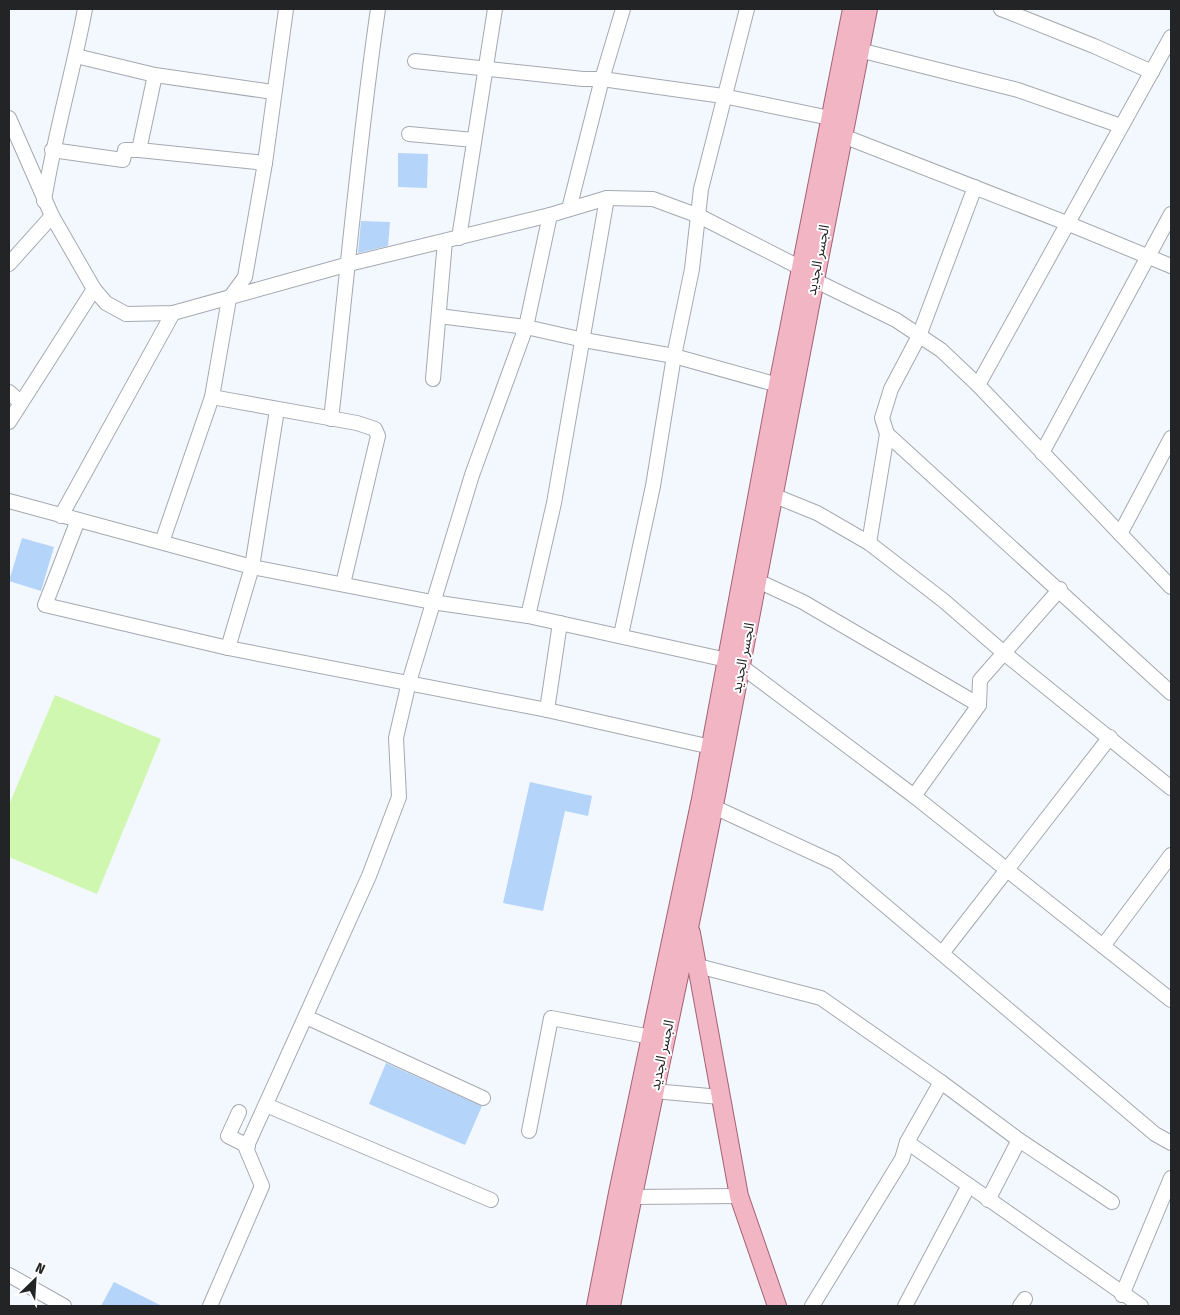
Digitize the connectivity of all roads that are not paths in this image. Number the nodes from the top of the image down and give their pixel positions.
1 (85, 9) edge
2 (286, 9) edge
3 (378, 9) edge
4 (495, 9) edge
5 (623, 9) edge
6 (746, 9) edge
7 (854, 9) edge
8 (1001, 9) edge
9 (1171, 37) edge
10 (860, 50) junction
11 (76, 56) junction
12 (416, 61) dead end
13 (485, 68) junction
14 (1152, 72) junction
15 (155, 75) junction
16 (602, 79) junction
17 (273, 92) junction
18 (724, 96) junction
19 (9, 118) edge
20 (830, 118) junction
21 (1121, 126) junction
22 (408, 134) dead end
23 (843, 136) junction
24 (474, 140) junction
25 (52, 150) junction
26 (139, 150) junction
27 (264, 163) junction
28 (975, 187) junction
29 (607, 198) junction
30 (44, 201) junction
31 (569, 209) junction
32 (550, 214) junction
33 (1171, 214) edge
34 (52, 216) junction
35 (699, 216) junction
36 (1069, 224) junction
37 (459, 238) junction
38 (445, 241) junction
39 (1148, 257) junction
40 (9, 264) edge
41 (349, 264) junction
42 (1171, 266) edge
43 (808, 274) junction
44 (94, 289) junction
45 (229, 299) junction
46 (173, 313) junction
47 (439, 316) junction
48 (526, 326) junction
49 (919, 336) junction
50 (584, 340) junction
51 (674, 356) junction
52 (433, 379) dead end
53 (778, 385) junction
54 (978, 385) junction
55 (9, 392) edge
56 (212, 397) junction
57 (20, 402) junction
58 (277, 410) junction
59 (331, 419) junction
60 (9, 422) edge
61 (887, 434) junction
62 (1171, 438) edge
63 (1042, 453) junction
64 (775, 496) junction
65 (9, 501) edge
66 (61, 516) junction
67 (78, 520) junction
68 (1120, 534) junction
69 (162, 542) junction
70 (869, 543) junction
71 (252, 567) junction
72 (758, 581) junction
73 (344, 584) junction
74 (1171, 588) edge
75 (1060, 589) junction
76 (432, 602) junction
77 (528, 616) junction
78 (560, 623) junction
79 (621, 635) junction
80 (228, 648) junction
81 (1004, 653) junction
82 (734, 663) junction
83 (409, 682) junction
84 (1171, 694) edge
85 (979, 705) junction
86 (547, 710) junction
87 (1110, 737) junction
88 (711, 747) junction
89 (1171, 788) edge
90 (914, 796) junction
91 (714, 807) junction
92 (1171, 855) edge
93 (1007, 870) junction
94 (690, 926) junction
95 (1103, 946) junction
96 (943, 952) junction
97 (698, 966) junction
98 (1171, 1000) edge
99 (306, 1017) junction
100 (651, 1037) junction
101 (942, 1082) junction
102 (654, 1091) junction
103 (720, 1097) junction
104 (483, 1098) dead end
105 (266, 1105) junction
106 (239, 1112) dead end
107 (529, 1131) dead end
108 (1019, 1140) junction
109 (907, 1142) junction
110 (1171, 1143) edge
111 (248, 1146) junction
112 (1171, 1178) edge
113 (968, 1187) junction
114 (739, 1196) junction
115 (632, 1197) junction
116 (491, 1200) dead end
117 (988, 1200) junction
118 (1112, 1202) dead end
119 (9, 1275) edge
120 (1122, 1295) junction
121 (42, 1301) edge
122 (64, 1306) edge
123 (210, 1306) edge
124 (596, 1306) edge
125 (611, 1306) edge
126 (777, 1306) edge
127 (812, 1306) edge
128 (905, 1306) edge
129 (1141, 1306) edge

1 - 11 street
2 - 17 street
3 - 41 street
4 - 13 street
5 - 16 street
6 - 18 street
7 - 10 main road, الجسر الجديد
7 - 20 main road, الجسر الجديد
8 - 14 street
9 - 14 street
10 - 21 street
10 - 23 main road, الجسر الجديد
11 - 15 street
11 - 25 street
12 - 13 street
13 - 16 street
13 - 24 street
14 - 21 street
15 - 17 street
15 - 26 street
16 - 18 street
16 - 31 street
17 - 27 street
18 - 20 street
18 - 35 street
19 - 30 street
20 - 43 main road, الجسر الجديد
21 - 36 street
22 - 24 street
23 - 28 street
23 - 43 main road, الجسر الجديد
24 - 37 street
25 - 26 street
25 - 30 street
26 - 27 street
27 - 45 street
28 - 36 street
28 - 49 street
29 - 31 street
29 - 35 street
29 - 50 street
30 - 34 street
31 - 32 street
32 - 37 street
32 - 48 street
33 - 39 street
34 - 40 street
34 - 44 street
35 - 43 street
35 - 51 street
36 - 39 street
36 - 54 street
37 - 38 street
38 - 41 street
38 - 47 street
39 - 42 street
39 - 63 street
41 - 45 street
41 - 59 street
43 - 49 street
43 - 53 main road, الجسر الجديد
43 - 64 main road, الجسر الجديد
44 - 46 street
44 - 57 street
45 - 46 street
45 - 56 street
46 - 66 street
47 - 48 street
47 - 52 street
48 - 50 street
48 - 76 street
49 - 54 street
49 - 61 street
50 - 51 street
50 - 77 street
51 - 53 street
51 - 79 street
53 - 82 main road, الجسر الجديد
54 - 63 street
55 - 57 street
56 - 58 street
56 - 69 street
57 - 60 street
58 - 59 street
58 - 71 street
59 - 73 street
61 - 70 street
61 - 75 street
62 - 68 street
63 - 68 street
64 - 70 street
64 - 72 main road, الجسر الجديد
65 - 66 street
66 - 67 street
67 - 69 street
67 - 80 street
68 - 74 street
69 - 71 street
70 - 81 street
71 - 73 street
71 - 80 street
72 - 82 main road, الجسر الجديد
72 - 85 street
73 - 76 street
75 - 81 street
75 - 84 street
76 - 77 street
76 - 83 street
77 - 78 street
78 - 79 street
78 - 86 street
79 - 82 street
80 - 83 street
81 - 85 street
81 - 87 street
82 - 88 main road, الجسر الجديد
82 - 90 street
82 - 91 main road, الجسر الجديد
83 - 86 street
83 - 99 street
85 - 90 street
86 - 88 street
87 - 89 street
87 - 93 street
88 - 100 main road, الجسر الجديد
90 - 93 street
91 - 94 main road, الجسر الجديد
91 - 96 street
92 - 95 street
93 - 95 street
93 - 96 street
94 - 97 main road
94 - 102 main road, الجسر الجديد
95 - 98 street
96 - 110 street
97 - 101 street
97 - 103 main road
99 - 104 street
99 - 105 street
100 - 107 street
100 - 124 main road, الجسر الجديد
101 - 108 street
101 - 109 street
102 - 103 street
102 - 115 main road, الجسر الجديد
103 - 114 main road
105 - 111 street
105 - 116 street
106 - 111 street
108 - 117 street
108 - 118 street
109 - 113 street
109 - 127 street
111 - 123 street
112 - 120 street
113 - 117 street
113 - 128 street
114 - 115 street
114 - 126 main road
115 - 125 main road, الجسر الجديد
117 - 120 street
119 - 121 street
120 - 129 street
121 - 122 street

